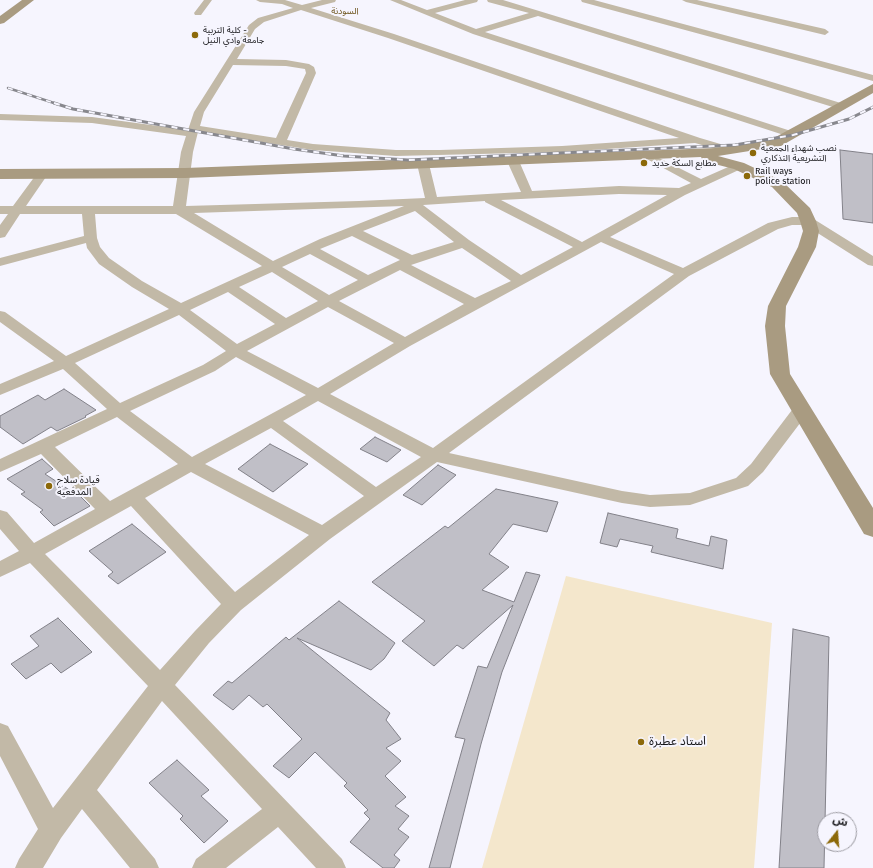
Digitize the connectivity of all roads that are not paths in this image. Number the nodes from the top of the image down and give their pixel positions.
1 (29, 0) edge
2 (208, 0) edge
3 (260, 0) edge
4 (332, 0) edge
5 (394, 0) edge
6 (474, 0) edge
7 (491, 0) edge
8 (585, 0) edge
9 (686, 0) edge
10 (303, 8) junction
11 (198, 13) dead end
12 (426, 13) junction
13 (539, 13) junction
14 (0, 21) edge
15 (476, 32) junction
16 (824, 32) dead end
17 (231, 62) junction
18 (873, 78) edge
19 (873, 88) edge
20 (840, 106) junction
21 (0, 117) edge
22 (193, 131) junction
23 (790, 134) junction
24 (280, 142) junction
25 (776, 143) junction
26 (695, 147) junction
27 (723, 151) junction
28 (649, 156) junction
29 (513, 161) junction
30 (423, 164) junction
31 (738, 166) junction
32 (772, 170) junction
33 (0, 174) edge
34 (42, 174) junction
35 (185, 174) junction
36 (700, 183) junction
37 (681, 192) junction
38 (528, 195) junction
39 (488, 198) junction
40 (432, 201) junction
41 (415, 204) junction
42 (0, 210) edge
43 (16, 210) junction
44 (88, 210) junction
45 (179, 210) junction
46 (808, 221) junction
47 (353, 230) junction
48 (0, 234) edge
49 (600, 237) junction
50 (91, 238) junction
51 (464, 243) junction
52 (581, 246) junction
53 (310, 249) junction
54 (0, 262) edge
55 (873, 262) edge
56 (406, 263) junction
57 (272, 267) junction
58 (684, 273) junction
59 (368, 280) junction
60 (521, 281) junction
61 (229, 287) junction
62 (328, 301) junction
63 (475, 304) junction
64 (180, 309) junction
65 (0, 315) edge
66 (285, 324) junction
67 (405, 343) junction
68 (236, 351) junction
69 (65, 362) junction
70 (0, 390) edge
71 (319, 394) junction
72 (118, 410) junction
73 (801, 410) junction
74 (271, 420) junction
75 (43, 445) junction
76 (434, 456) junction
77 (190, 464) junction
78 (0, 466) edge
79 (132, 496) junction
80 (377, 497) junction
81 (107, 510) junction
82 (0, 517) edge
83 (873, 528) edge
84 (323, 534) junction
85 (31, 552) junction
86 (0, 570) edge
87 (234, 604) junction
88 (161, 685) junction
89 (0, 733) edge
90 (82, 790) junction
91 (278, 812) junction
92 (52, 830) junction
93 (28, 868) edge
94 (146, 868) edge
95 (206, 868) edge
96 (332, 868) edge

1 - 14 street
2 - 11 street
3 - 10 street
4 - 10 street
5 - 12 street
6 - 12 street
7 - 13 street
8 - 18 street
9 - 16 street
10 - 17 street
10 - 26 street
12 - 15 street
13 - 15 street
13 - 20 street
15 - 23 street
17 - 22 street
17 - 24 street
19 - 20 street
20 - 23 street
21 - 22 street
22 - 24 street
22 - 35 street
23 - 25 street
24 - 26 street
25 - 27 street
25 - 32 street
26 - 27 street
26 - 28 street
26 - 31 street
27 - 32 street
28 - 29 street
28 - 36 street
29 - 30 street
29 - 38 street
30 - 35 street
30 - 40 street
31 - 32 street
31 - 36 street
32 - 46 street
33 - 34 street
34 - 35 street
34 - 43 street
35 - 45 street
36 - 37 street
37 - 38 street
37 - 49 street
38 - 39 street
39 - 40 street
39 - 52 street
40 - 41 street
41 - 45 street
41 - 47 street
41 - 51 street
42 - 43 street
43 - 44 street
43 - 48 street
44 - 45 street
44 - 50 street
45 - 57 street
46 - 55 street
46 - 58 street
46 - 73 street
47 - 53 street
47 - 56 street
49 - 52 street
49 - 58 street
50 - 54 street
50 - 64 street
51 - 56 street
51 - 60 street
52 - 60 street
53 - 57 street
53 - 59 street
56 - 59 street
56 - 63 street
57 - 61 street
57 - 62 street
58 - 76 street
59 - 62 street
60 - 63 street
61 - 64 street
61 - 66 street
62 - 66 street
62 - 67 street
63 - 67 street
64 - 68 street
64 - 69 street
65 - 69 street
66 - 68 street
67 - 71 street
68 - 71 street
68 - 72 street
69 - 70 street
69 - 72 street
71 - 74 street
71 - 76 street
72 - 75 street
72 - 77 street
73 - 76 street
73 - 83 street
74 - 77 street
74 - 80 street
75 - 78 street
75 - 81 street
76 - 80 street
77 - 79 street
77 - 84 street
79 - 81 street
79 - 87 street
80 - 84 street
81 - 85 street
82 - 85 street
84 - 87 street
85 - 86 street
85 - 88 street
87 - 88 street
88 - 90 street
88 - 91 street
89 - 92 street
90 - 92 street
90 - 94 street
91 - 95 street
91 - 96 street
92 - 93 street

